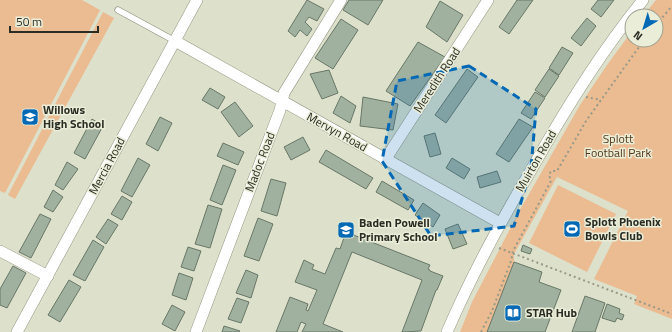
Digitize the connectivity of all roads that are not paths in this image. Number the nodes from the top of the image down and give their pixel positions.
1 (197, 0) edge
2 (341, 0) edge
3 (488, 0) edge
4 (643, 0) edge
5 (118, 10) dead end
6 (175, 41) junction
7 (282, 102) junction
8 (385, 160) junction
9 (500, 223) junction
10 (0, 251) edge
11 (48, 276) junction
12 (17, 332) edge
13 (196, 332) edge
14 (447, 332) edge

1 - 6 street, Mercia Road
2 - 7 street, Madoc Road
3 - 8 street, Meredith Road
4 - 9 street, Muirton Road
5 - 6 lane
6 - 7 street, Mervyn Road
6 - 11 street, Mercia Road
7 - 8 street, Mervyn Road
7 - 13 street, Madoc Road
8 - 9 street, Mervyn Road
9 - 14 street, Muirton Road
10 - 11 street
11 - 12 street, Mercia Road

